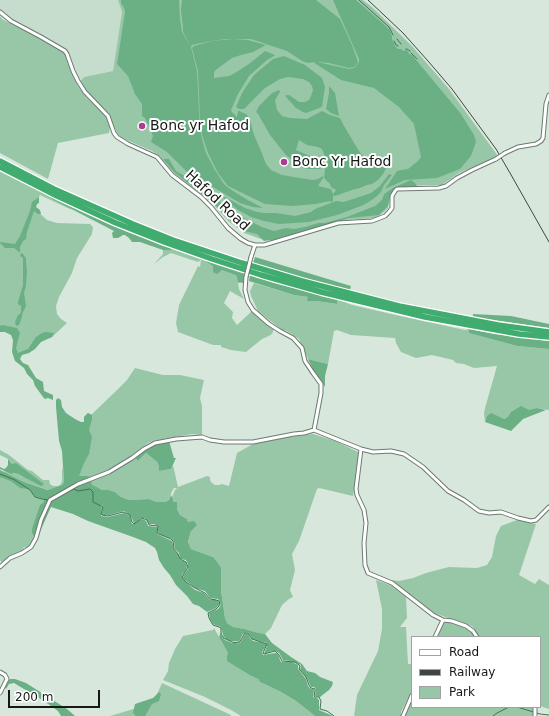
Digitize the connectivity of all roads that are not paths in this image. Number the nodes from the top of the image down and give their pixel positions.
1 (0, 12) edge
2 (549, 95) edge
3 (0, 161) edge
4 (0, 167) edge
5 (255, 244) junction
6 (549, 332) edge
7 (549, 337) edge
8 (314, 430) junction
9 (361, 449) junction
10 (549, 508) edge
11 (0, 567) edge
12 (443, 620) junction
13 (435, 636) edge
14 (476, 636) edge
15 (0, 672) edge
16 (0, 693) edge
17 (411, 697) edge
18 (535, 709) edge
19 (535, 715) edge
20 (403, 716) edge

1 - 5 street, Hafod Road
2 - 5 street, bridge
3 - 6 highway
4 - 7 highway
5 - 8 street, Hafod Road, bridge
8 - 9 street
8 - 11 street
9 - 10 street
9 - 12 street
12 - 13 street
12 - 14 street
15 - 16 street
17 - 20 street
18 - 19 street

